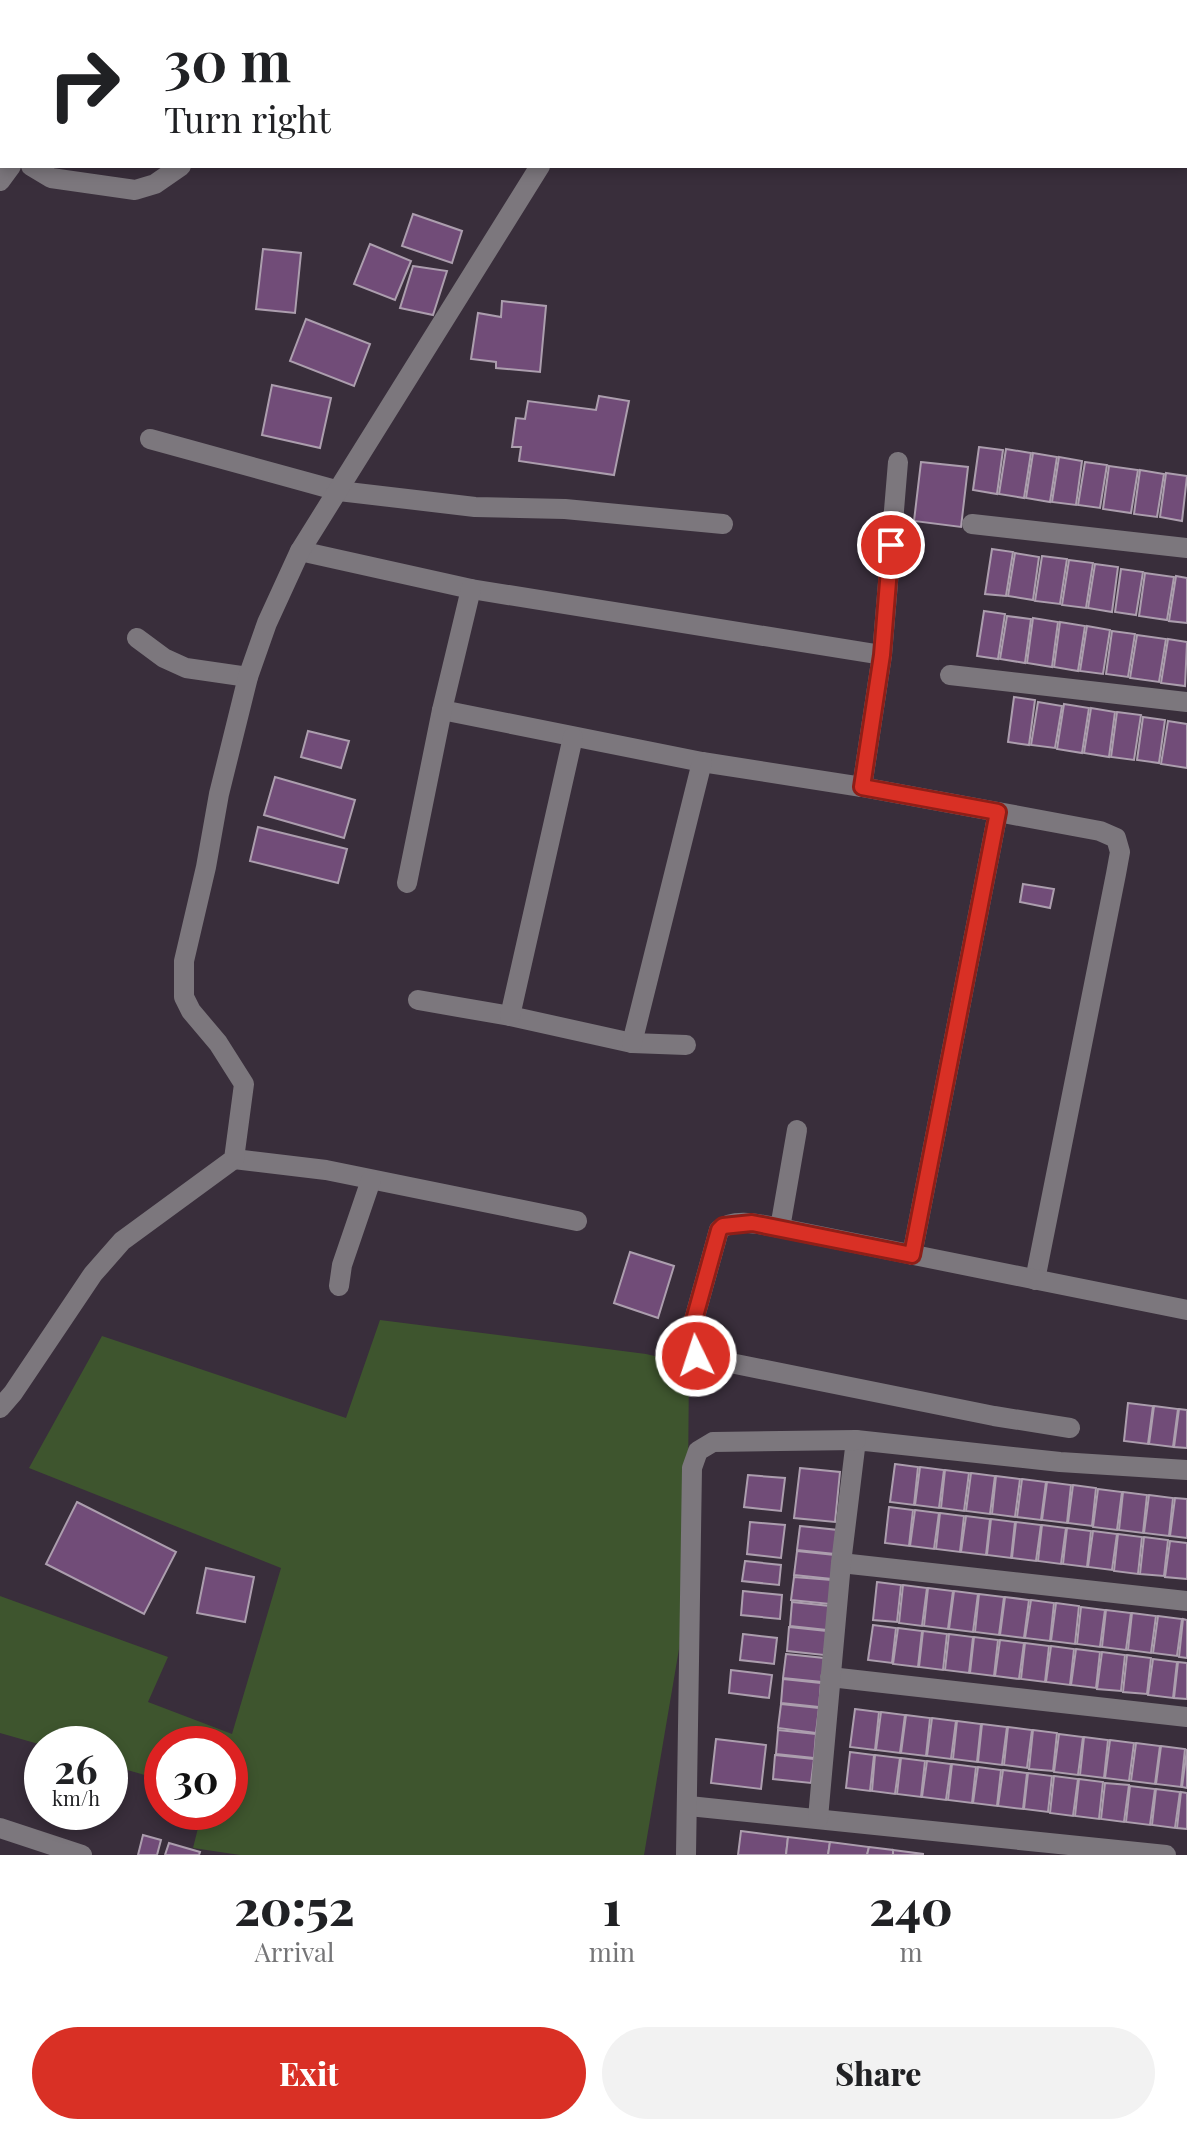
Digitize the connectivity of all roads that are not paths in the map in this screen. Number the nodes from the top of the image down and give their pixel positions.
1 (34, 168) edge
2 (178, 168) edge
3 (539, 168) edge
4 (150, 439) dead end
5 (898, 462) dead end
6 (339, 491) junction
7 (723, 524) dead end
8 (972, 524) dead end
9 (1187, 548) edge
10 (300, 551) junction
11 (471, 589) junction
12 (137, 638) dead end
13 (882, 655) junction
14 (950, 675) dead end
15 (248, 677) junction
16 (1187, 702) edge
17 (442, 710) junction
18 (573, 737) junction
19 (702, 762) junction
20 (862, 787) junction
21 (998, 812) junction
22 (407, 883) dead end
23 (418, 1000) dead end
24 (510, 1016) junction
25 (632, 1043) junction
26 (686, 1045) dead end
27 (797, 1130) dead end
28 (234, 1159) junction
29 (371, 1180) junction
30 (577, 1221) dead end
31 (780, 1228) junction
32 (912, 1255) junction
33 (1035, 1280) junction
34 (339, 1286) dead end
35 (1187, 1310) edge
36 (0, 1408) edge
37 (1070, 1428) dead end
38 (856, 1440) junction
39 (1187, 1470) edge
40 (841, 1563) junction
41 (1187, 1601) edge
42 (830, 1677) junction
43 (1187, 1717) edge
44 (689, 1806) junction
45 (818, 1818) junction
46 (0, 1828) edge
47 (82, 1855) edge
48 (686, 1855) edge
49 (1166, 1855) edge

1 - 2 street
3 - 6 street
4 - 6 street
5 - 13 street
6 - 7 street
6 - 10 street
8 - 9 street
10 - 11 street
10 - 15 street
11 - 13 street
11 - 17 street
12 - 15 street
13 - 20 street
14 - 16 street
15 - 28 street
17 - 18 street
17 - 22 street
18 - 19 street
18 - 24 street
19 - 20 street
19 - 25 street
20 - 21 street
21 - 32 street
21 - 33 street
23 - 24 street
24 - 25 street
25 - 26 street
27 - 31 street
28 - 29 street
28 - 36 street
29 - 30 street
29 - 34 street
31 - 32 street
31 - 37 street
32 - 33 street
33 - 35 street
38 - 39 street
38 - 40 street
38 - 44 street
40 - 41 street
40 - 42 street
42 - 43 street
42 - 45 street
44 - 45 street
44 - 48 street
45 - 49 street
46 - 47 street

